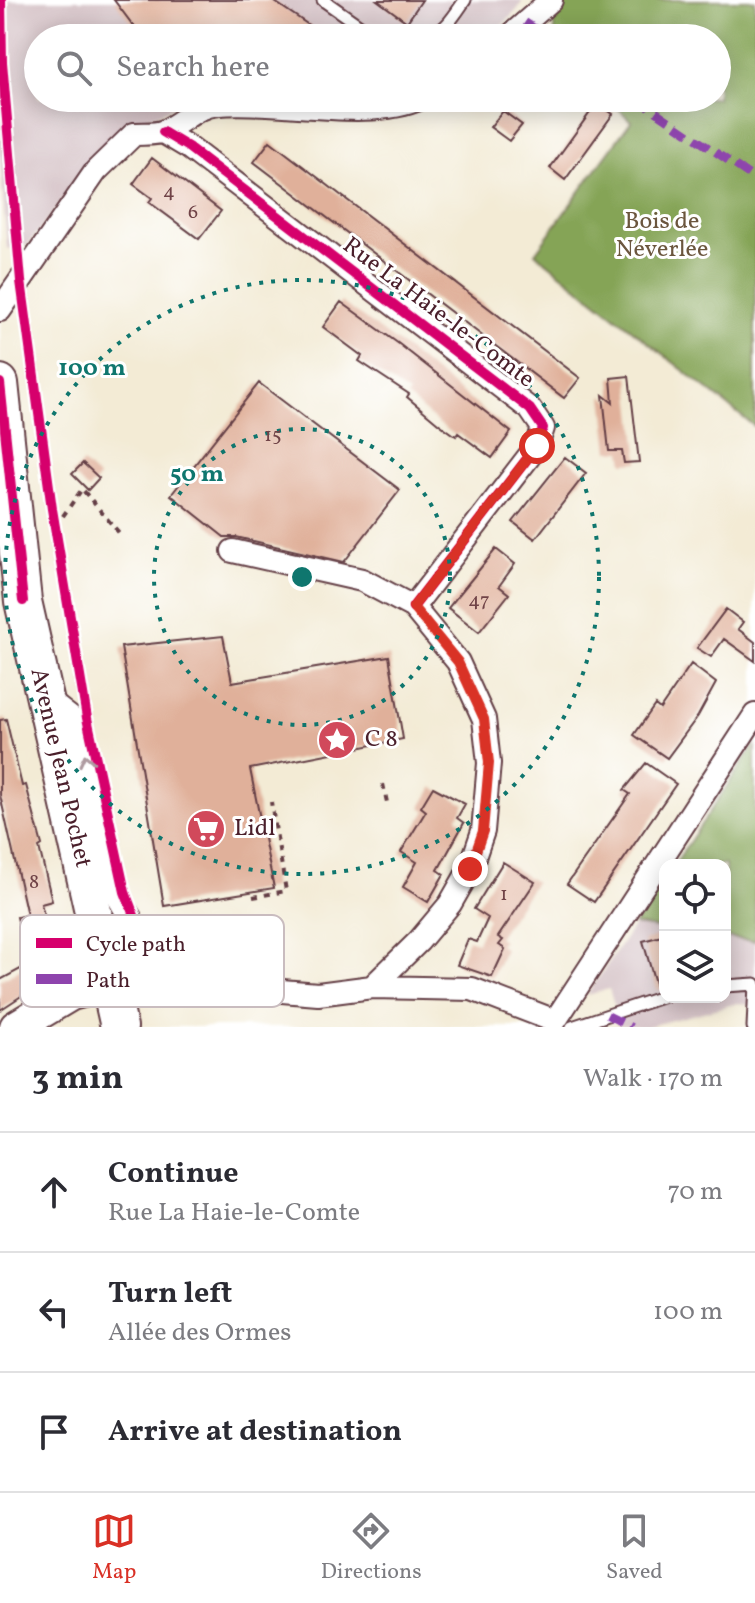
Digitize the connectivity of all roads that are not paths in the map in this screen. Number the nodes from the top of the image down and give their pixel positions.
1 (323, 0) edge
2 (465, 0) edge
3 (551, 0) edge
4 (357, 24) edge
5 (449, 24) edge
6 (524, 24) edge
7 (194, 112) edge
8 (163, 132) junction
9 (0, 310) edge
10 (0, 383) edge
11 (233, 551) dead end
12 (0, 557) edge
13 (23, 601) junction
14 (413, 607) junction
15 (45, 698) junction
16 (755, 715) edge
17 (94, 915) edge
18 (128, 915) edge
19 (755, 984) edge
20 (731, 986) edge
21 (372, 987) junction
22 (284, 992) edge
23 (659, 998) edge
24 (49, 1007) edge
25 (114, 1007) edge
26 (562, 1025) edge
27 (16, 1027) edge
28 (119, 1027) edge
29 (753, 1027) edge

1 - 4 lane
2 - 5 lane
3 - 6 street
7 - 8 street
8 - 9 street
8 - 14 street, Rue La Haie-le-Comte
10 - 13 main road
11 - 14 street
12 - 13 street, Avenue Jean Pochet
13 - 15 main road, Avenue Jean Pochet
14 - 21 street
15 - 17 main road, Avenue Jean Pochet
18 -> 15 street
16 - 26 street
19 - 20 lane
19 - 29 lane
21 - 22 street
21 - 26 street
23 - 26 lane
24 - 27 street
25 - 28 main road, Avenue Jean Pochet

